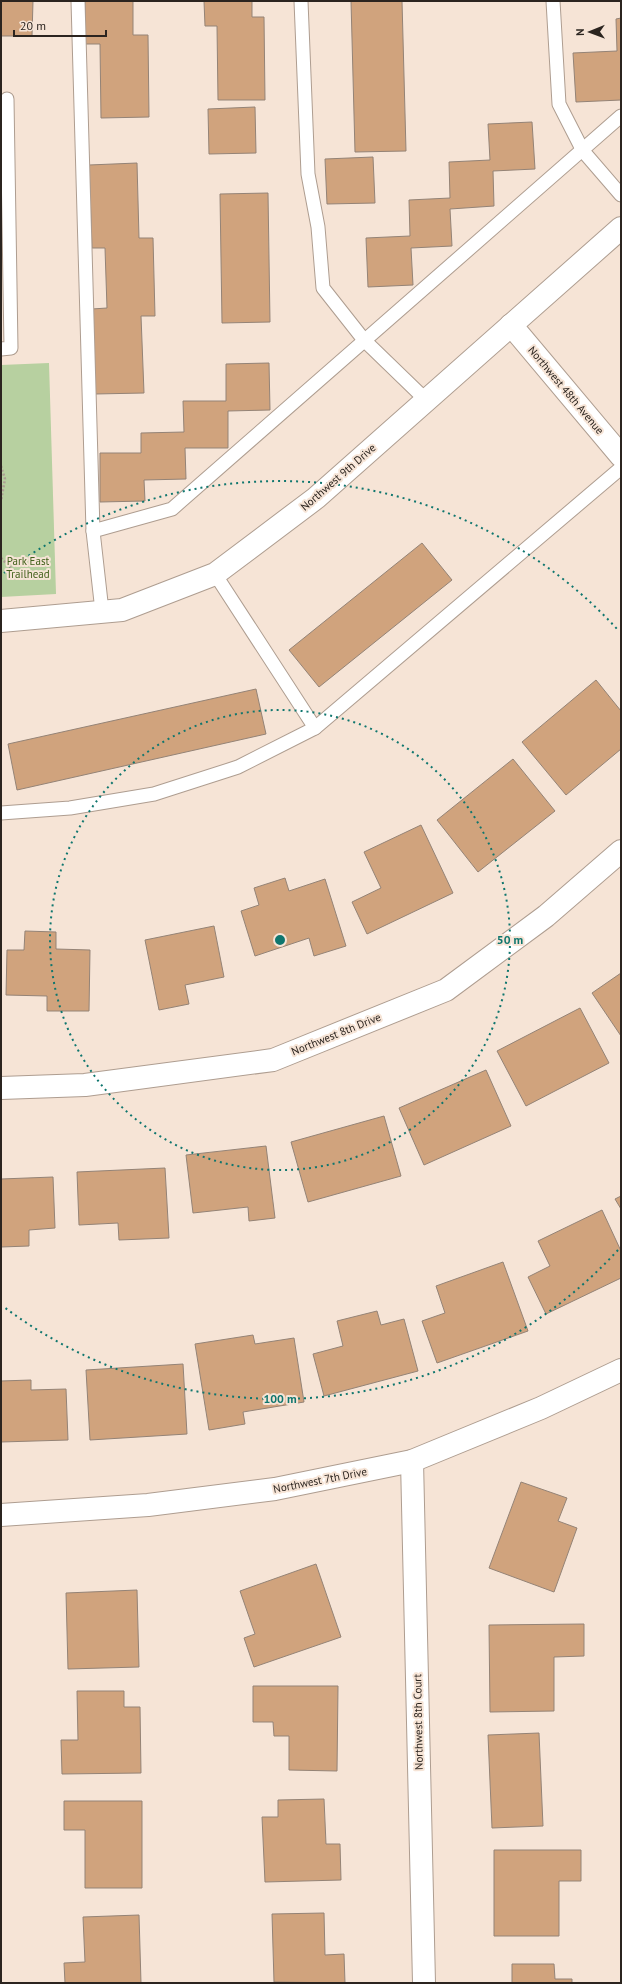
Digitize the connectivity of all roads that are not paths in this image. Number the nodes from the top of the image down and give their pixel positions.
1 (78, 1) edge
2 (301, 1) edge
3 (553, 1) edge
4 (7, 99) dead end
5 (621, 116) edge
6 (583, 151) junction
7 (621, 195) edge
8 (621, 228) edge
9 (511, 325) junction
10 (364, 340) junction
11 (1, 349) edge
12 (426, 400) junction
13 (621, 456) edge
14 (621, 468) edge
15 (93, 531) junction
16 (215, 574) junction
17 (102, 611) junction
18 (1, 620) edge
19 (315, 728) junction
20 (1, 813) edge
21 (621, 851) edge
22 (1, 1088) edge
23 (621, 1370) edge
24 (412, 1461) junction
25 (1, 1515) edge
26 (424, 1983) edge

1 - 15 lane
2 - 10 lane
3 - 6 lane
4 - 11 lane
5 - 6 lane
6 - 7 lane
6 - 10 lane
8 - 9 street, Northwest 9th Drive
9 - 12 street, Northwest 9th Drive
9 - 13 street, Northwest 48th Avenue
10 - 12 lane
10 - 15 lane
12 - 16 street, Northwest 9th Drive
14 - 19 lane
15 - 17 lane
16 - 17 street, Northwest 9th Drive
16 - 19 lane
17 - 18 street, Northwest 9th Drive
19 - 20 lane
21 - 22 street, Northwest 8th Drive
23 - 24 street, Northwest 7th Drive
24 - 25 street, Northwest 7th Drive
24 - 26 street, Northwest 8th Court

